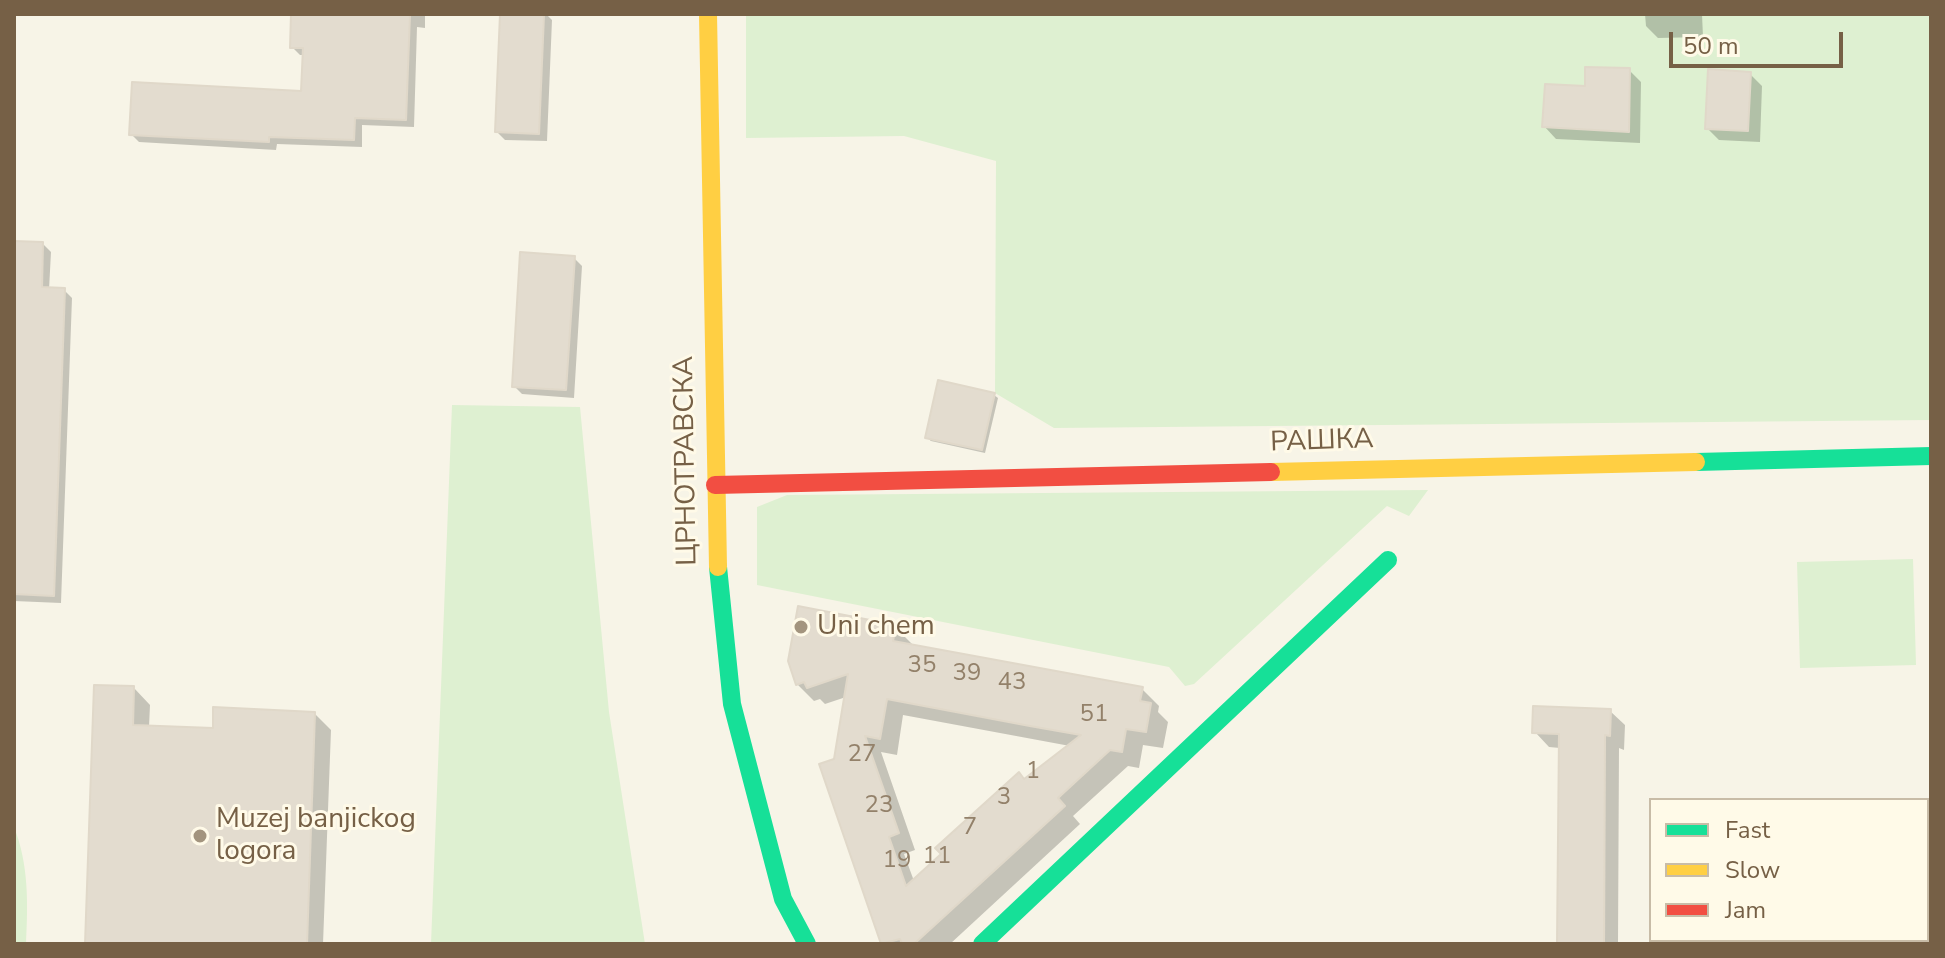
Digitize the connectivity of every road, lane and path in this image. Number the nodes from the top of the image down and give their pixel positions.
1 (708, 14) edge
2 (1931, 456) edge
3 (715, 485) junction
4 (1388, 560) dead end
5 (783, 899) junction
6 (786, 944) edge
7 (807, 944) edge
8 (982, 944) edge

1 - 3 street, ЦРНОТРАВСКА
2 - 3 street, РАШКА
3 - 5 street, ЦРНОТРАВСКА
4 - 8 street
5 - 6 street, ЦРНОТРАВСКА
5 - 7 street, ЦРНОТРАВСКА

